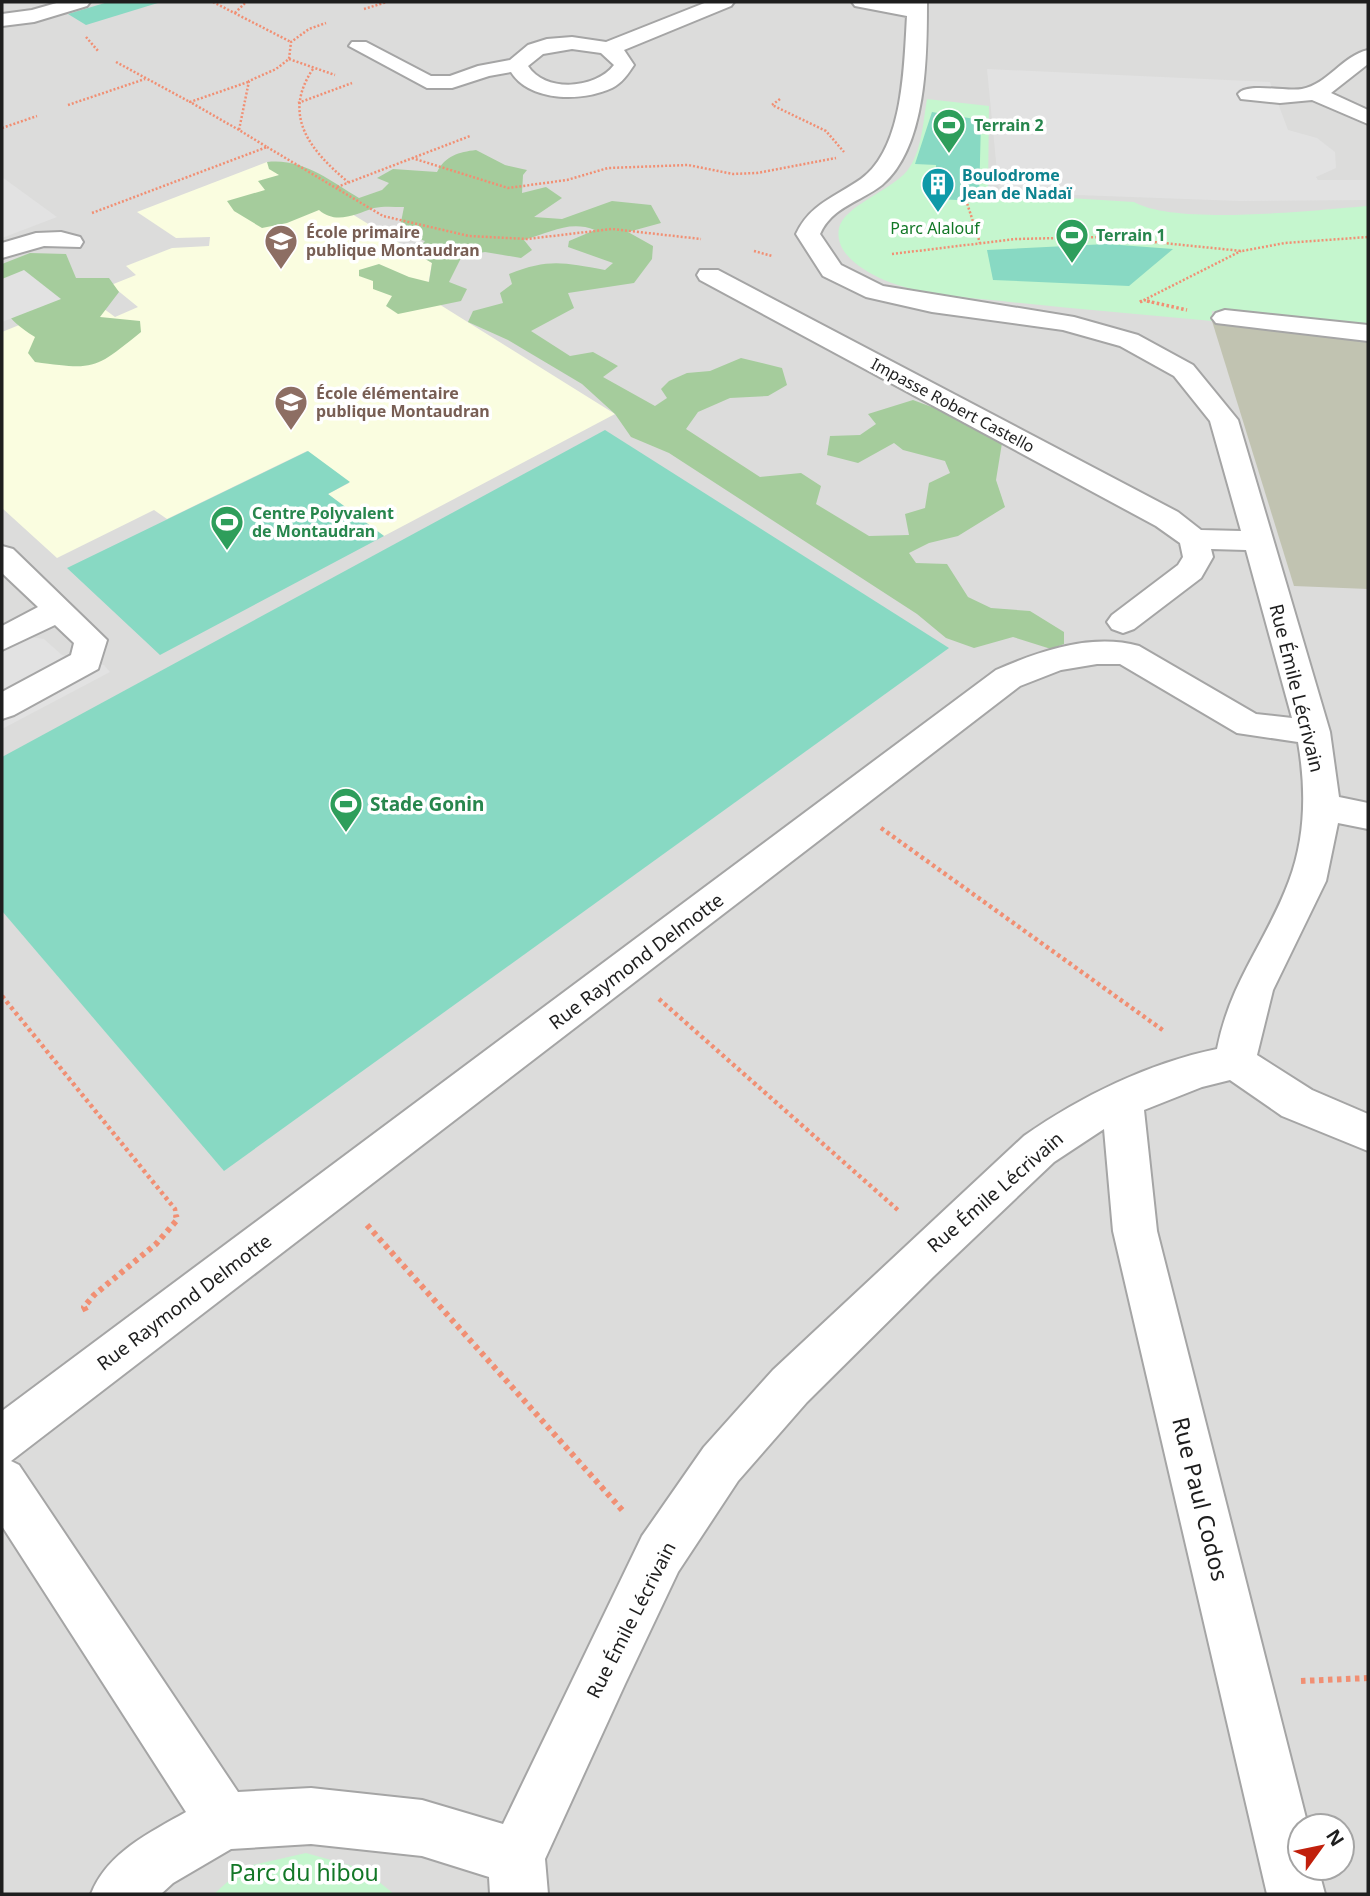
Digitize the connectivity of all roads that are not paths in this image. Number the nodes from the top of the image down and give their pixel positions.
1 (80, 2) edge
2 (724, 2) edge
3 (862, 2) edge
4 (917, 6) edge
5 (2, 20) edge
6 (597, 25) dead end
7 (359, 46) dead end
8 (537, 48) junction
9 (608, 49) junction
10 (1368, 56) edge
11 (517, 65) junction
12 (1315, 93) junction
13 (1249, 94) dead end
14 (1368, 118) edge
15 (71, 242) dead end
16 (2, 251) edge
17 (709, 275) dead end
18 (1225, 318) dead end
19 (1368, 333) edge
20 (1194, 539) junction
21 (1258, 541) junction
22 (2, 556) edge
23 (58, 610) junction
24 (1123, 622) dead end
25 (2, 639) edge
26 (2, 707) edge
27 (1313, 732) junction
28 (1322, 807) junction
29 (1368, 816) edge
30 (1224, 1064) junction
31 (1122, 1100) junction
32 (1368, 1133) edge
33 (2, 1441) edge
34 (2, 1482) edge
35 (224, 1821) junction
36 (518, 1876) edge
37 (120, 1894) edge
38 (1296, 1894) edge

1 - 5 street
2 - 9 street
3 - 4 street
4 - 21 street, Rue Émile Lécrivain
6 - 8 street
7 - 11 street
8 - 9 street
8 - 11 street
9 - 11 street
10 - 12 street
12 - 13 street
12 - 14 street
15 - 16 street
17 - 20 street, Impasse Robert Castello
18 - 19 street
20 - 21 street
20 - 24 street
21 - 27 street, Rue Émile Lécrivain
22 - 23 street
23 - 25 street
23 - 26 street
27 - 28 street, Rue Émile Lécrivain
27 - 33 street, Rue Raymond Delmotte
28 - 29 street
28 - 30 street, Rue Émile Lécrivain
30 - 31 street, Rue Émile Lécrivain
30 - 32 street
31 - 36 street, Rue Émile Lécrivain
31 - 38 street, Rue Paul Codos
34 - 35 street
35 - 36 street
35 - 37 street

